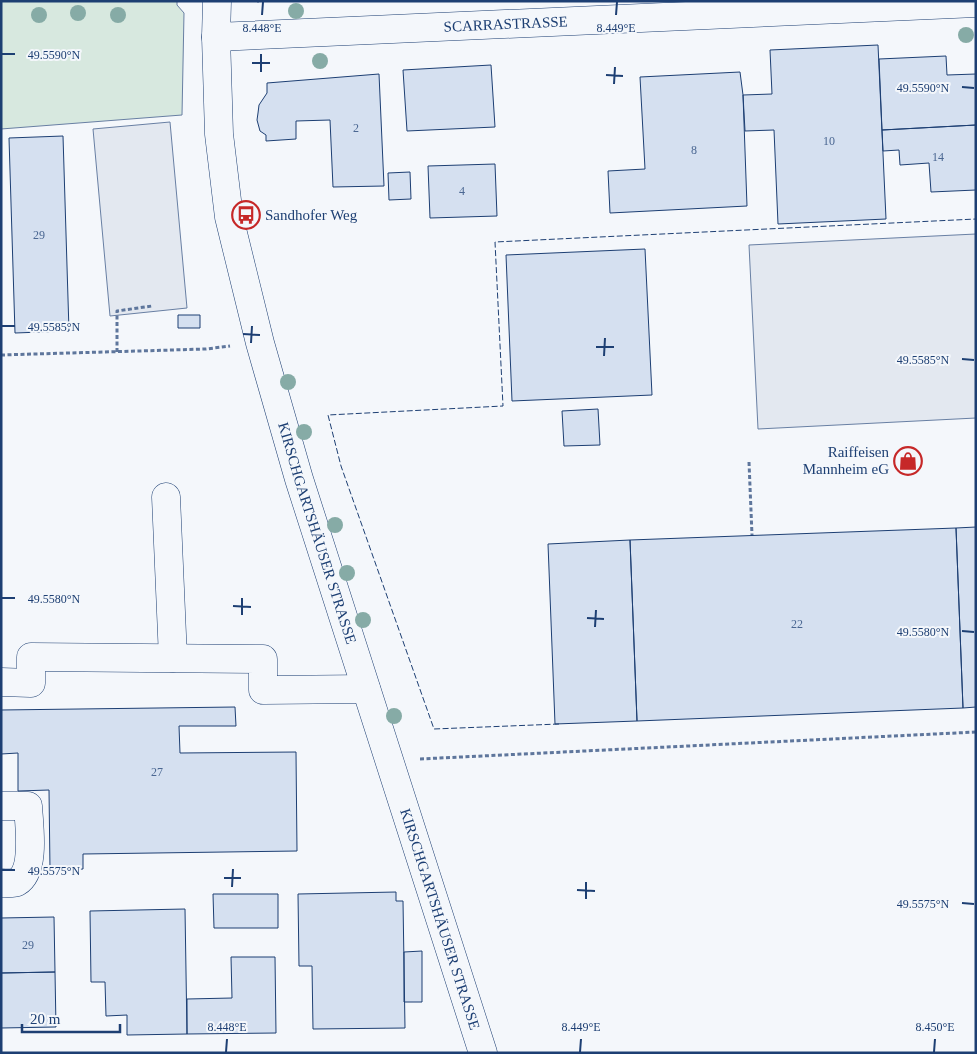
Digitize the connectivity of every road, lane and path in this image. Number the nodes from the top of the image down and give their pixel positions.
1 (217, 1) edge
2 (976, 3) edge
3 (216, 37) junction
4 (152, 306) dead end
5 (260, 342) junction
6 (117, 352) junction
7 (1, 355) edge
8 (749, 462) dead end
9 (166, 497) dead end
10 (752, 535) dead end
11 (174, 658) junction
12 (1, 682) edge
13 (366, 689) junction
14 (976, 732) edge
15 (389, 761) junction
16 (1, 806) edge
17 (1, 884) edge
18 (483, 1053) edge

1 - 3 street, KIRSCHGARTSHÄUSER STRASSE
2 - 3 street, SCARRASTRASSE
3 - 5 street, KIRSCHGARTSHÄUSER STRASSE
4 - 6 path
5 - 6 path
5 - 13 street, KIRSCHGARTSHÄUSER STRASSE
6 - 7 path
8 - 10 path
9 - 11 street
11 - 12 street
11 - 13 street
13 - 15 street, KIRSCHGARTSHÄUSER STRASSE
14 - 15 path
15 - 18 street, KIRSCHGARTSHÄUSER STRASSE
16 - 17 street

